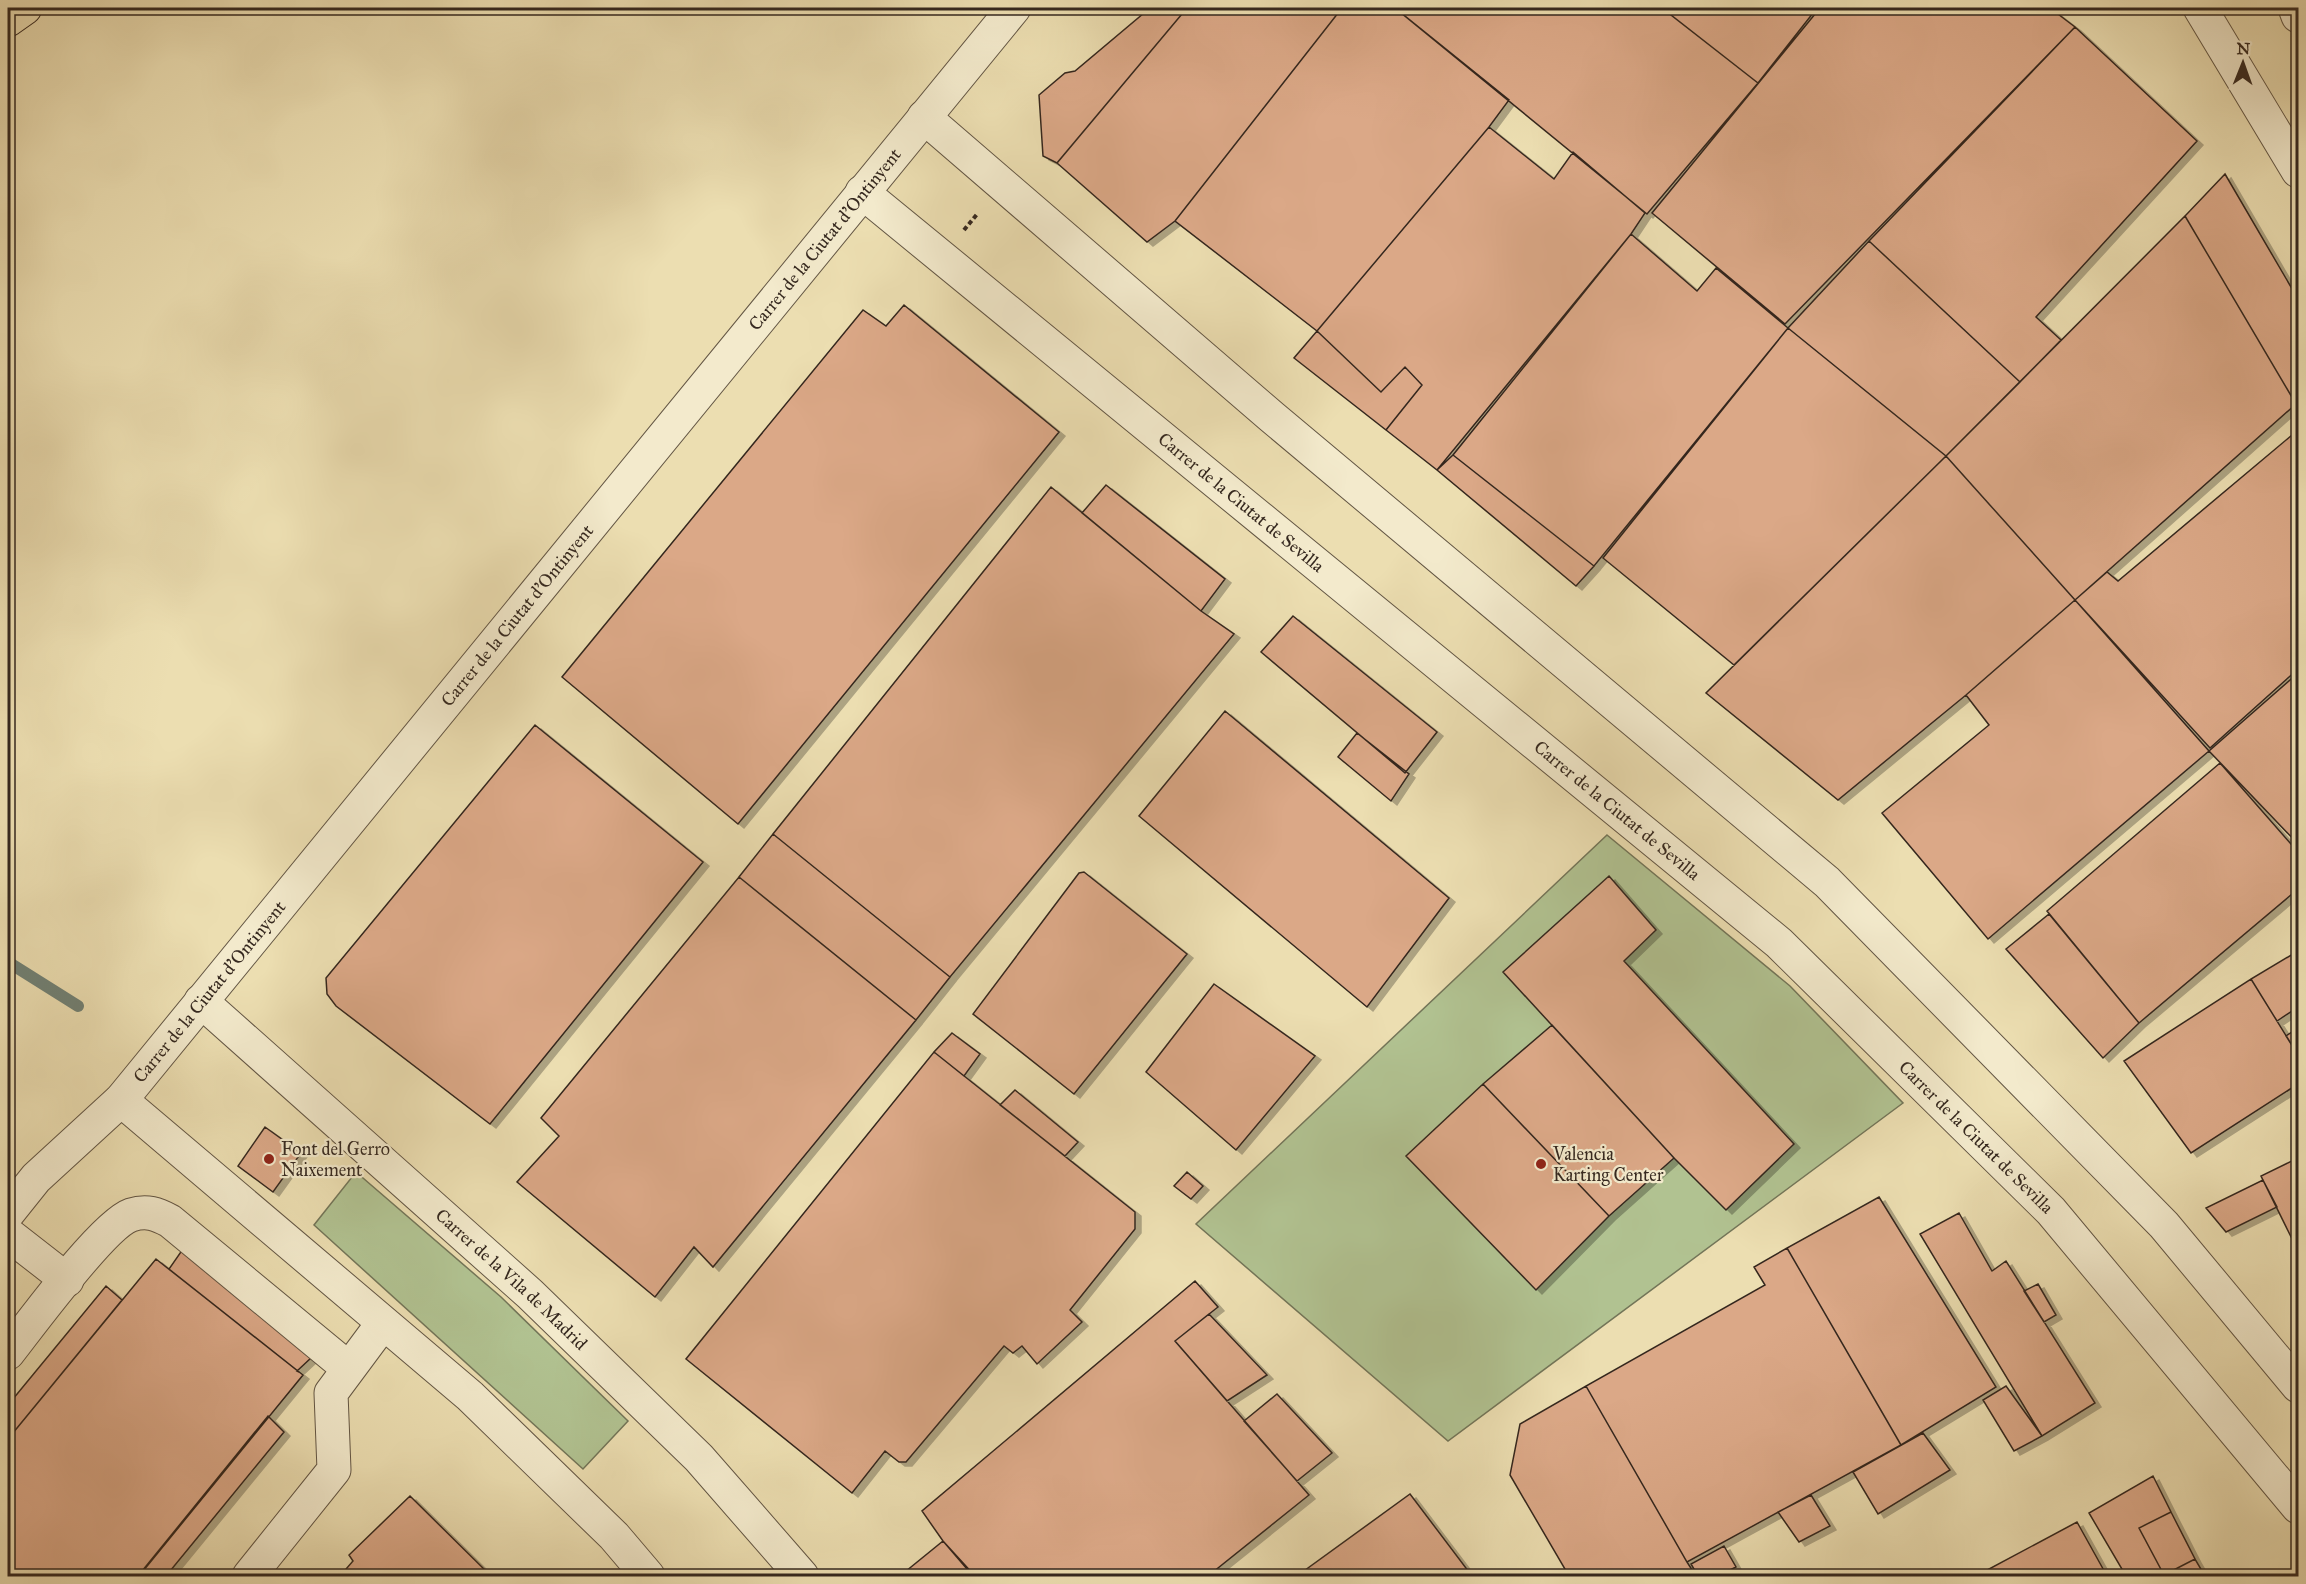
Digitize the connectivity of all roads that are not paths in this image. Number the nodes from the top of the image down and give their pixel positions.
1 (25, 8) edge
2 (1014, 8) edge
3 (2200, 8) edge
4 (2295, 8) edge
5 (2298, 15) edge
6 (8, 20) edge
7 (924, 117) junction
8 (2298, 171) edge
9 (862, 192) junction
10 (201, 1001) junction
11 (121, 1100) junction
12 (8, 1213) edge
13 (8, 1234) edge
14 (67, 1280) junction
15 (383, 1323) junction
16 (8, 1353) edge
17 (348, 1368) junction
18 (2298, 1386) edge
19 (2298, 1507) edge
20 (249, 1576) edge
21 (648, 1576) edge
22 (802, 1576) edge

1 - 6 highway
2 - 7 street, Carrer de la Ciutat d'Ontinyent
3 - 8 street
4 - 5 street
7 - 9 street, Carrer de la Ciutat d'Ontinyent
7 - 18 street
9 - 10 street, Carrer de la Ciutat d'Ontinyent
9 - 19 street, Carrer de la Ciutat de Sevilla
10 - 11 street, Carrer de la Ciutat d'Ontinyent
10 - 22 street, Carrer de la Vila de Madrid
11 - 12 street, Carrer de la Ciutat d'Ontinyent
11 - 15 street
13 - 14 street
14 - 16 street
14 - 17 street
15 - 17 street
15 - 21 street
17 - 20 street

